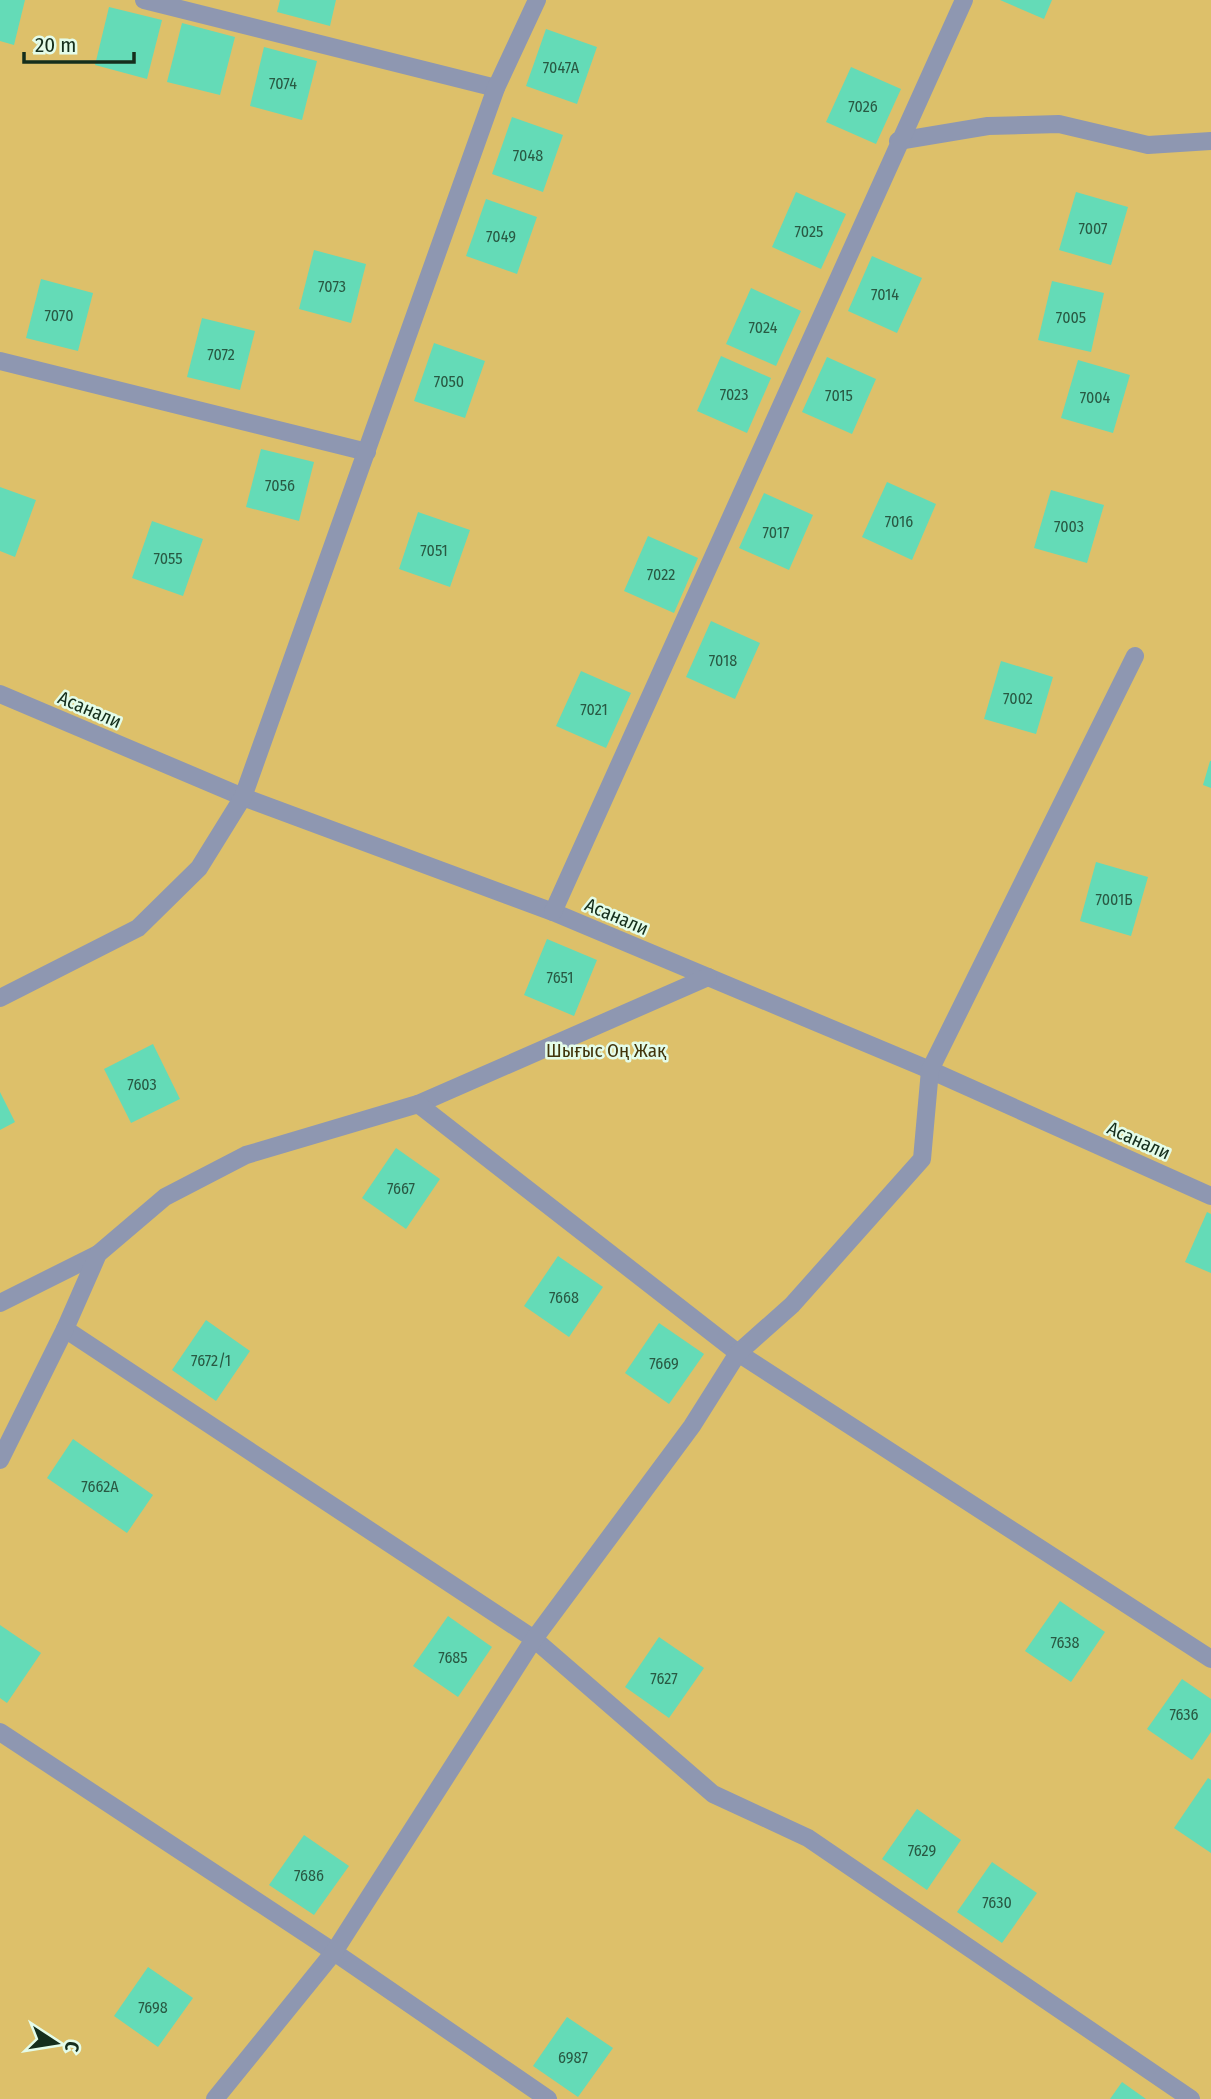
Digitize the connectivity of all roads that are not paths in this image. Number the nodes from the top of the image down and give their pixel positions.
1 (144, 0) edge
2 (537, 0) edge
3 (964, 0) edge
4 (496, 89) junction
5 (898, 141) junction
6 (1211, 141) edge
7 (0, 361) edge
8 (367, 452) junction
9 (1135, 656) dead end
10 (0, 694) edge
11 (243, 797) junction
12 (553, 912) junction
13 (708, 977) junction
14 (0, 998) edge
15 (930, 1070) junction
16 (418, 1104) junction
17 (1211, 1196) edge
18 (98, 1254) junction
19 (0, 1303) edge
20 (65, 1329) junction
21 (737, 1353) junction
22 (0, 1460) edge
23 (534, 1639) junction
24 (1211, 1659) edge
25 (0, 1731) edge
26 (334, 1952) junction
27 (215, 2099) edge
28 (548, 2099) edge
29 (1191, 2099) edge

1 - 4 street
2 - 4 street
3 - 5 street
4 - 8 street
5 - 6 street
5 - 12 street
7 - 8 street
8 - 11 street
9 - 15 street
10 - 11 street, Асанали
11 - 12 street, Асанали
11 - 14 street
12 - 13 street, Асанали
13 - 15 street, Асанали
13 - 16 street
15 - 17 street, Асанали
15 - 21 street
16 - 18 street
16 - 21 street
18 - 19 street
18 - 20 street
20 - 22 street
20 - 23 street
21 - 23 street
21 - 24 street
23 - 26 street
23 - 29 street
25 - 26 street
26 - 27 street
26 - 28 street

